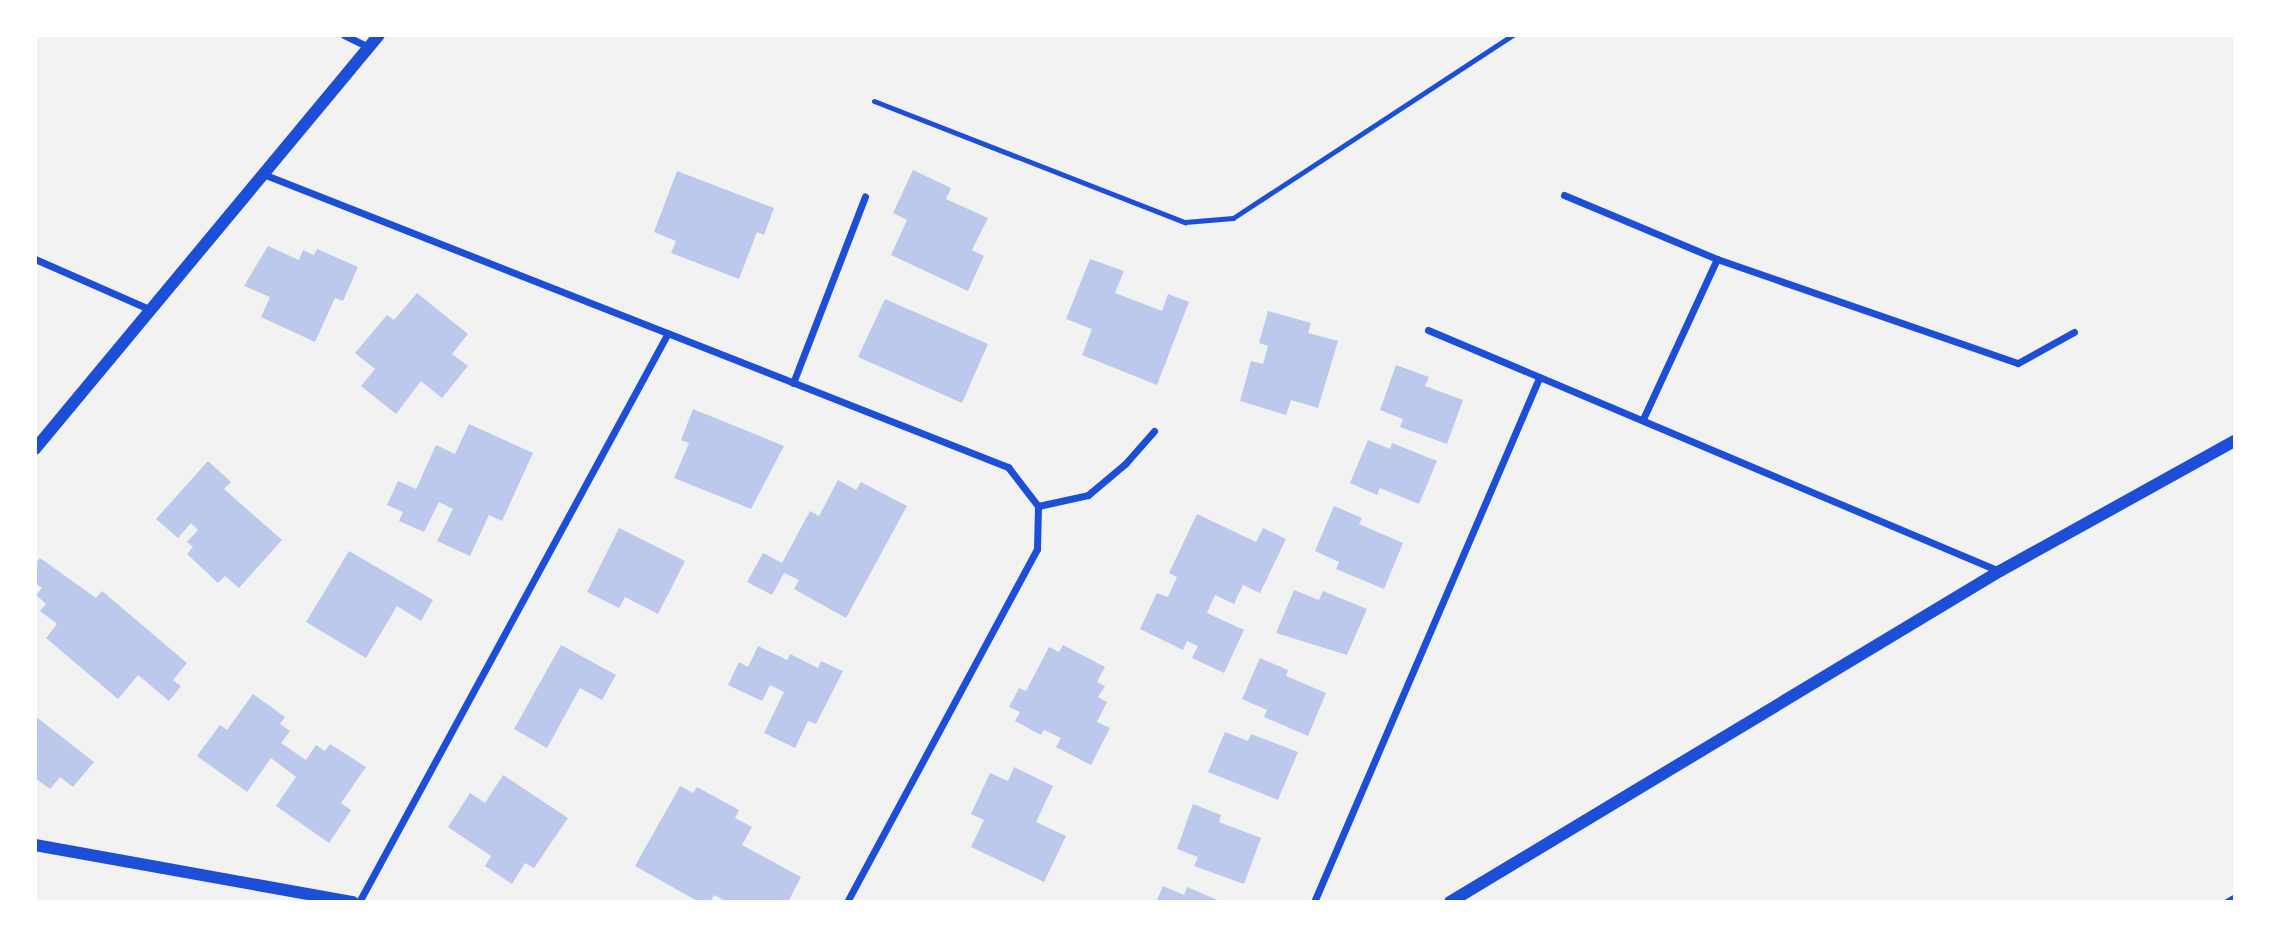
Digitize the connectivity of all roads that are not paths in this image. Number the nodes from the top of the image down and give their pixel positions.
1 (344, 35) edge
2 (379, 35) edge
3 (1513, 35) edge
4 (369, 47) junction
5 (874, 101) dead end
6 (264, 174) junction
7 (1564, 195) dead end
8 (865, 196) dead end
9 (35, 259) edge
10 (1717, 259) junction
11 (151, 310) junction
12 (1428, 330) dead end
13 (2074, 332) dead end
14 (668, 333) junction
15 (1539, 378) junction
16 (793, 383) junction
17 (1643, 419) junction
18 (1154, 431) dead end
19 (2235, 441) edge
20 (35, 449) edge
21 (1038, 506) junction
22 (2000, 571) junction
23 (35, 845) edge
24 (353, 902) edge
25 (359, 902) edge
26 (847, 902) edge
27 (1314, 902) edge
28 (1450, 902) edge

1 - 4 street
2 - 4 street
3 - 5 lane
4 - 6 street
6 - 11 street
6 - 14 street
7 - 10 street
8 - 16 street
9 - 11 street
10 - 13 street
10 - 17 street
11 - 20 street
12 - 15 street
14 - 16 street
14 - 25 street
15 - 17 street
15 - 27 street
16 - 21 street
17 - 22 street
18 - 21 street
19 - 22 street
21 - 26 street
22 - 28 street
23 - 24 street

